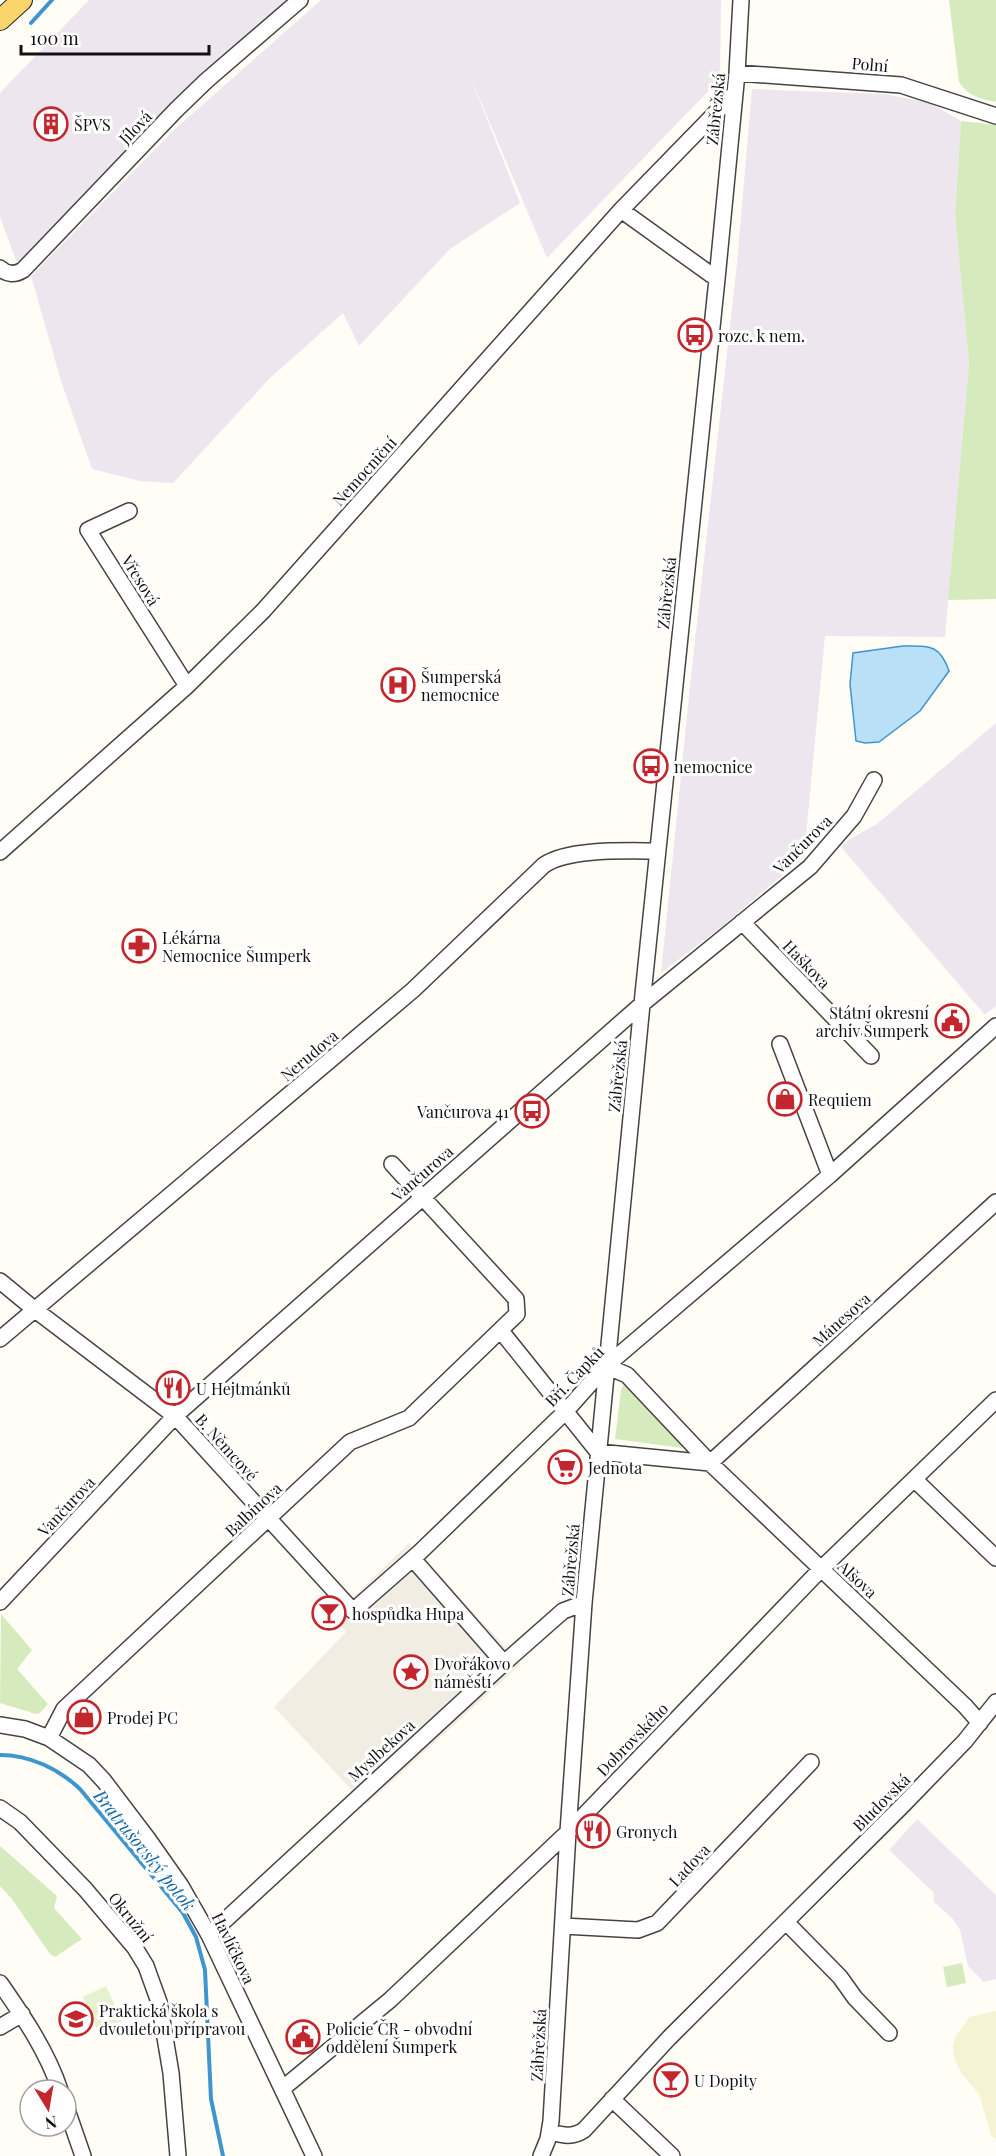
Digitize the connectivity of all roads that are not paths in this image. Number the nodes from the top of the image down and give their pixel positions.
1 (300, 0) edge
2 (741, 0) edge
3 (20, 3) edge
4 (0, 20) edge
5 (0, 28) edge
6 (737, 73) junction
7 (734, 94) junction
8 (996, 116) edge
9 (621, 210) junction
10 (0, 268) edge
11 (717, 279) junction
12 (129, 511) dead end
13 (187, 686) junction
14 (873, 780) dead end
15 (658, 850) junction
16 (0, 852) edge
17 (742, 922) junction
18 (642, 1004) junction
19 (996, 1026) edge
20 (780, 1044) dead end
21 (871, 1056) dead end
22 (392, 1164) dead end
23 (830, 1175) junction
24 (422, 1197) junction
25 (996, 1202) edge
26 (0, 1281) edge
27 (34, 1310) junction
28 (501, 1331) junction
29 (0, 1339) edge
30 (606, 1366) junction
31 (996, 1400) edge
32 (565, 1412) junction
33 (175, 1416) junction
34 (598, 1452) junction
35 (710, 1463) junction
36 (914, 1479) junction
37 (268, 1519) junction
38 (996, 1558) edge
39 (412, 1559) junction
40 (821, 1569) junction
41 (0, 1602) edge
42 (584, 1603) junction
43 (353, 1611) joint
44 (504, 1663) junction
45 (996, 1702) edge
46 (980, 1723) junction
47 (0, 1725) edge
48 (49, 1738) junction
49 (811, 1762) dead end
50 (0, 1808) edge
51 (568, 1832) junction
52 (786, 1922) junction
53 (563, 1926) junction
54 (209, 1935) junction
55 (0, 1983) edge
56 (22, 2014) junction
57 (0, 2027) edge
58 (889, 2033) dead end
59 (56, 2078) edge
60 (282, 2090) junction
61 (612, 2099) junction
62 (550, 2132) junction
63 (77, 2138) edge
64 (83, 2156) edge
65 (178, 2156) edge
66 (314, 2156) edge
67 (541, 2156) edge
68 (672, 2156) edge

1 - 10 street, Jílová
2 - 6 street, Zábřežská
3 - 4 main road
3 - 5 main road
6 - 7 street, Zábřežská
6 - 8 street, Polní
7 - 9 street, Nemocniční
7 - 11 street, Zábřežská
9 - 11 street
9 - 13 street, Nemocniční
11 - 15 street, Zábřežská
12 - 13 street, Vřesová
13 - 16 street, Nemocniční
14 - 17 street, Vančurova
15 - 18 street, Zábřežská
15 - 27 street, Nerudova
17 - 18 street, Vančurova
17 - 21 street, Haškova
18 - 24 street, Vančurova
18 - 30 street, Zábřežská
19 - 23 street, Bří. Čapků
20 - 23 street
22 - 24 street, Balbínova
23 - 30 street, Bří. Čapků
24 - 28 street, Balbínova
24 - 33 street, Vančurova
25 - 35 street, Mánesova
26 - 27 street, B. Němcové
27 - 29 street, Nerudova
27 - 33 street, B. Němcové
28 - 32 street
28 - 37 street, Balbínova
30 - 32 street, Bří. Čapků
30 - 34 street, Zábřežská
30 - 35 street, Alšova
31 - 36 street, Dobrovského
32 - 34 street
32 - 39 street, Bří. Čapků
33 - 37 street, B. Němcové
33 - 41 street, Vančurova
34 - 35 street
34 - 42 street, Zábřežská
35 - 40 street, Alšova
36 - 38 street
36 - 40 street, Dobrovského
37 - 43 street, B. Němcové
37 - 48 street, Balbínova
39 - 43 street, Bří. Čapků
39 - 44 street
40 - 46 street, Alšova
40 - 51 street, Dobrovského
42 - 44 street, Myslbekova
42 - 51 street, Zábřežská
44 - 54 street, Myslbekova
45 - 46 street, Bludovská
46 - 52 street, Bludovská
47 - 48 street, Havlíčkova
48 - 54 street, Havlíčkova
49 - 53 street, Ladova
50 - 65 street, Okružní
51 - 53 street, Zábřežská
51 - 60 street, Dobrovského
52 - 58 street
52 - 61 street, Bludovská
53 - 62 street, Zábřežská
54 - 60 street, Havlíčkova
55 - 56 street
56 - 57 street
56 - 59 street
60 - 66 street, Havlíčkova
61 - 62 street, Bludovská
61 - 68 street
62 - 67 street, Zábřežská
63 - 64 street

